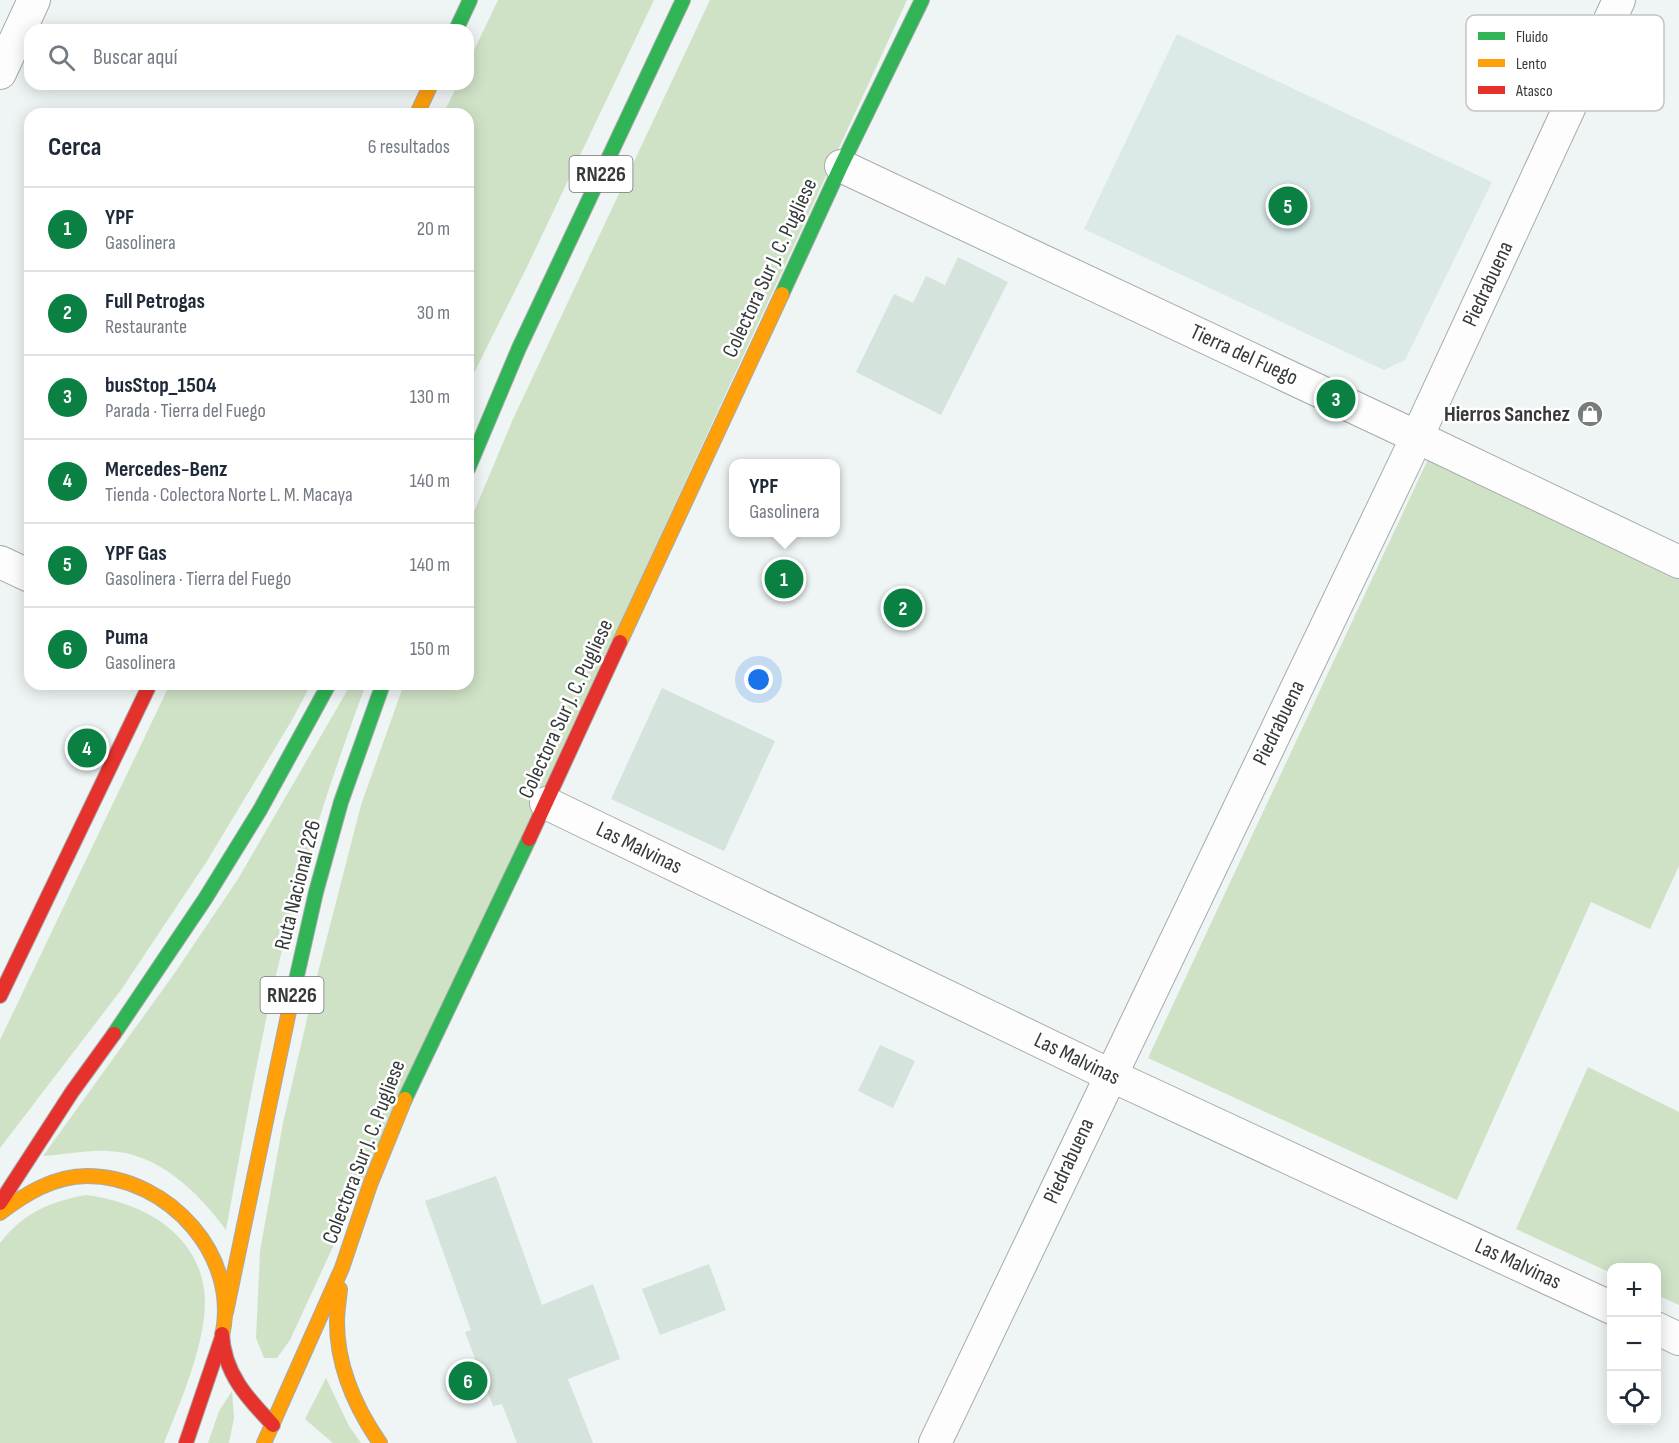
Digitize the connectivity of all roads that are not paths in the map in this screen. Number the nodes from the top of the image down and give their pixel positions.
1 (34, 0) edge
2 (470, 0) edge
3 (683, 0) edge
4 (922, 0) edge
5 (1619, 0) edge
6 (1612, 15) edge
7 (459, 24) edge
8 (0, 73) edge
9 (428, 90) edge
10 (420, 108) edge
11 (1568, 111) edge
12 (841, 166) junction
13 (519, 348) junction
14 (474, 426) edge
15 (1417, 436) junction
16 (474, 455) edge
17 (0, 562) edge
18 (1679, 562) edge
19 (24, 573) edge
20 (147, 690) edge
21 (326, 690) edge
22 (381, 690) edge
23 (546, 804) junction
24 (0, 996) edge
25 (1110, 1075) junction
26 (0, 1203) edge
27 (0, 1213) edge
28 (342, 1268) junction
29 (1607, 1306) edge
30 (226, 1312) junction
31 (1661, 1330) edge
32 (222, 1333) junction
33 (1679, 1339) edge
34 (276, 1428) junction
35 (186, 1443) edge
36 (264, 1443) edge
37 (380, 1443) edge
38 (935, 1443) edge

1 - 8 street
2 - 7 main road
3 - 13 main road, RN226
4 - 12 main road, Colectora Sur J. C. Pugliese
5 - 6 street, Piedrabuena
9 - 10 main road
11 - 15 street, Piedrabuena
12 - 15 street, Tierra del Fuego
12 - 23 main road, Colectora Sur J. C. Pugliese
13 - 14 main road, RN226
13 - 16 main road, RN226
15 - 18 street, Tierra del Fuego
15 - 25 street, Piedrabuena
17 - 19 street
20 - 24 main road
21 - 26 main road
22 - 30 main road, Ruta Nacional 226 / RN226
23 - 25 street, Las Malvinas
23 - 28 main road, Colectora Sur J. C. Pugliese
25 - 29 street, Las Malvinas
25 - 38 street, Piedrabuena
27 - 30 main road, Ruta Nacional 226 / RN226
28 - 34 main road, Colectora Sur J. C. Pugliese
28 - 37 main road
30 - 32 main road, Ruta Nacional 226 / RN226
31 - 33 street
32 - 34 main road
32 - 35 main road, Ruta Nacional 226 / RN226
34 - 36 main road, Colectora Sur J. C. Pugliese

